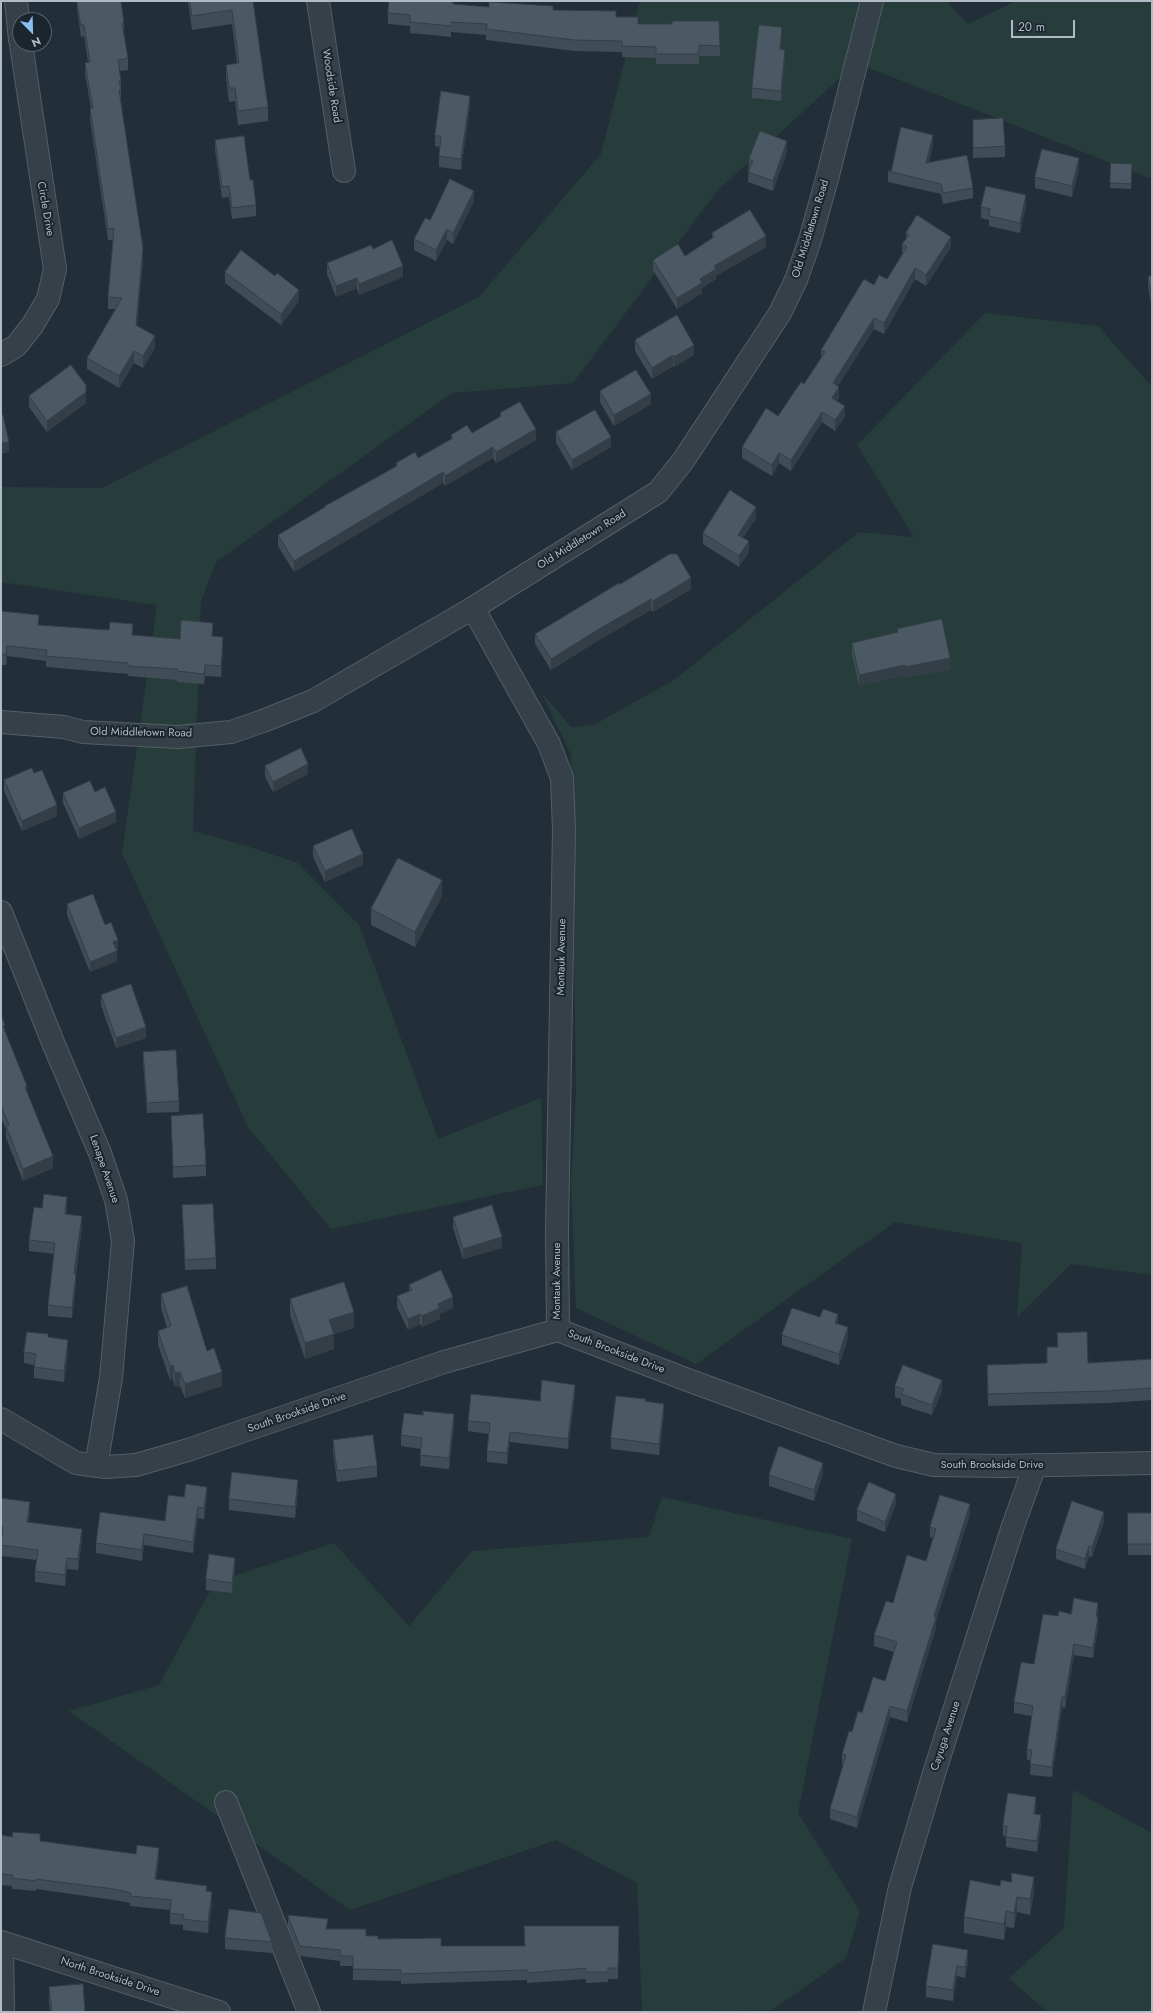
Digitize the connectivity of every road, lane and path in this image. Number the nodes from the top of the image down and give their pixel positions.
1 (16, 1) edge
2 (318, 1) edge
3 (872, 1) edge
4 (17, 12) edge
5 (22, 52) edge
6 (344, 171) dead end
7 (1, 355) edge
8 (473, 608) junction
9 (1, 722) edge
10 (1, 912) edge
11 (558, 1330) junction
12 (1, 1420) edge
13 (1152, 1463) edge
14 (96, 1466) junction
15 (1035, 1466) junction
16 (226, 1802) dead end
17 (2, 1943) edge
18 (3, 2012) edge
19 (219, 2012) edge
20 (309, 2012) edge
21 (874, 2012) edge

1 - 4 street
2 - 6 street, Woodside Road
3 - 8 street, Old Middletown Road
5 - 7 street, Circle Drive
8 - 9 street, Old Middletown Road
8 - 11 street, Montauk Avenue
10 - 14 street, Lenape Avenue
11 - 14 street, South Brookside Drive
11 - 15 street, South Brookside Drive
12 - 14 street, South Brookside Drive
13 - 15 street, South Brookside Drive
15 - 21 street, Cayuga Avenue
16 - 20 street
17 - 18 street
17 - 19 street, North Brookside Drive

